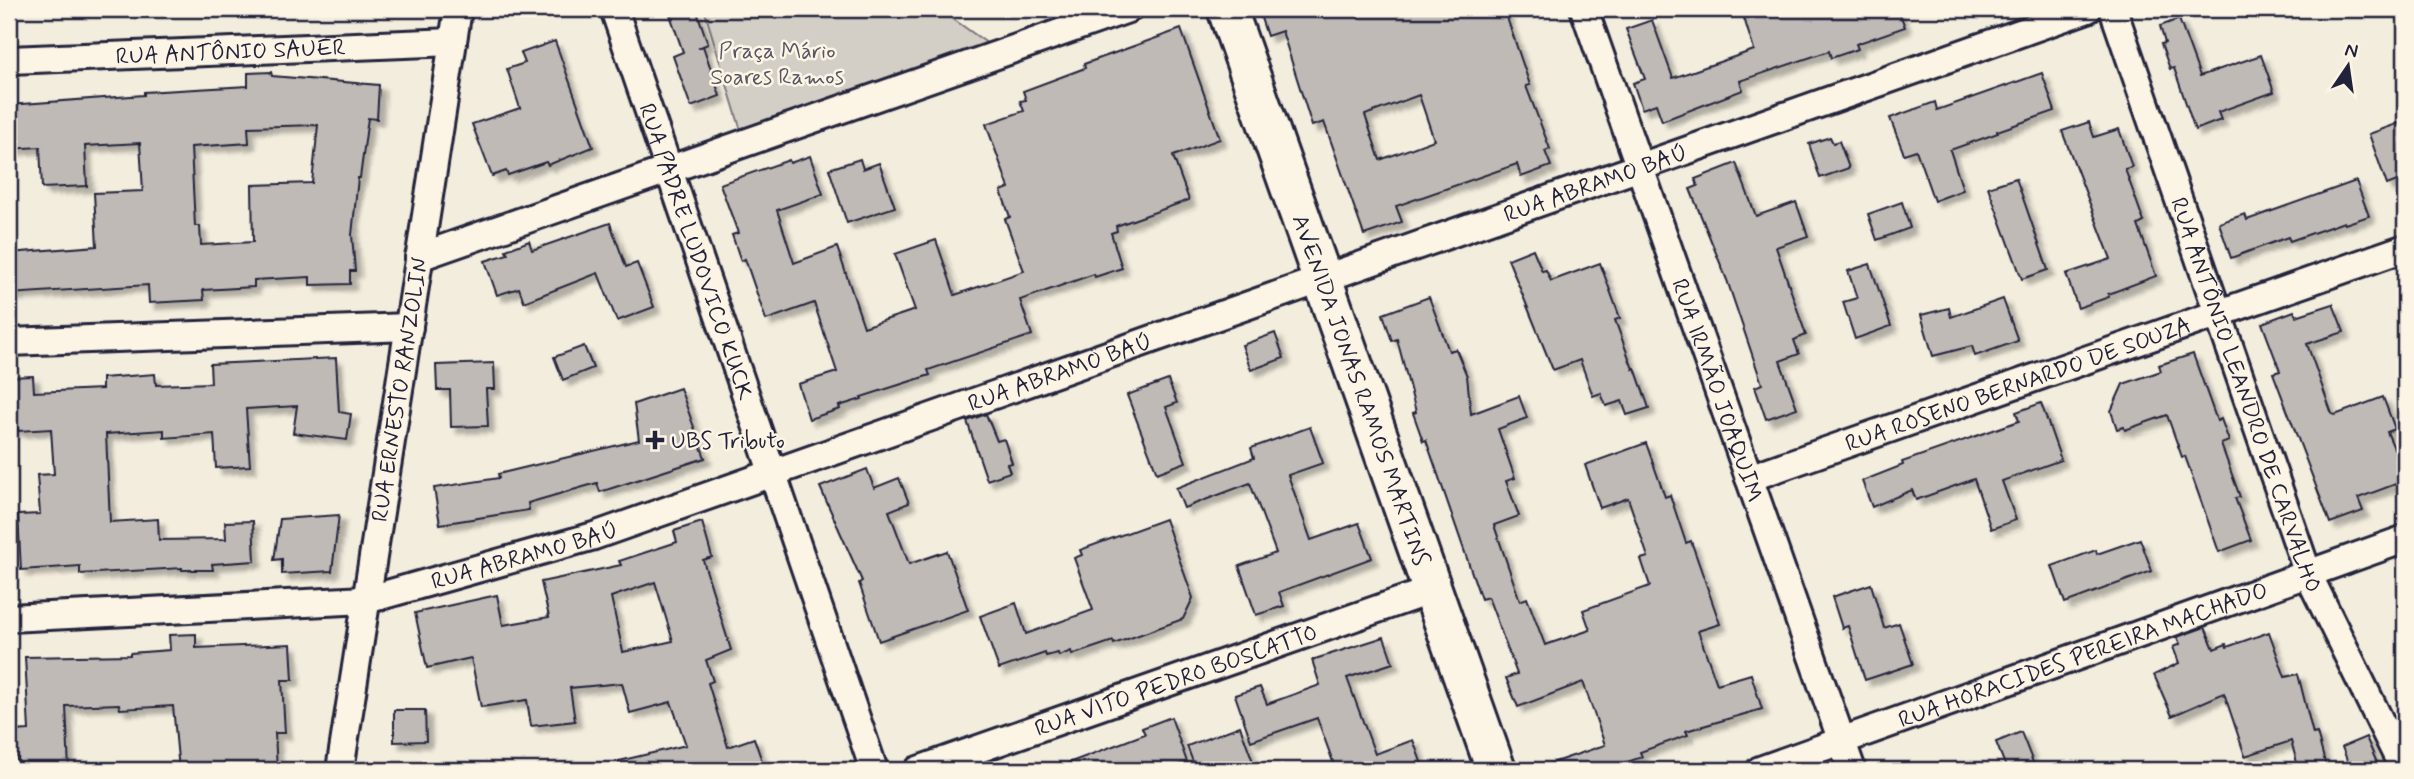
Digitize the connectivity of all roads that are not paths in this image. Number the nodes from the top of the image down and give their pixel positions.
1 (458, 9) edge
2 (614, 9) edge
3 (1128, 9) edge
4 (1227, 9) edge
5 (1584, 9) edge
6 (2088, 9) edge
7 (2113, 9) edge
8 (453, 42) junction
9 (9, 60) edge
10 (1640, 167) junction
11 (669, 170) junction
12 (2405, 248) edge
13 (419, 257) junction
14 (1322, 279) junction
15 (2218, 314) junction
16 (409, 327) junction
17 (9, 342) edge
18 (773, 473) junction
19 (1749, 478) junction
20 (2405, 539) edge
21 (2308, 574) junction
22 (1432, 590) junction
23 (366, 600) junction
24 (9, 618) edge
25 (1841, 741) junction
26 (340, 770) edge
27 (874, 770) edge
28 (918, 770) edge
29 (1496, 770) edge
30 (1760, 770) edge
31 (1852, 770) edge
32 (2403, 770) edge

1 - 8 street, RUA ERNESTO RANZOLIN
2 - 11 street, RUA PADRE LUDOVICO KUCK
3 - 11 street
4 - 14 main road, AVENIDA JONAS RAMOS MARTINS
5 - 10 street, RUA IRMÃO JOAQUIM
6 - 10 street, RUA ABRAMO BAÚ
7 - 15 street, RUA ANTÔNIO LEANDRO DE CARVALHO
8 - 9 street, RUA ANTÔNIO SAUER
8 - 13 street, RUA ERNESTO RANZOLIN
10 - 14 street, RUA ABRAMO BAÚ
10 - 19 street, RUA IRMÃO JOAQUIM
11 - 13 street
11 - 18 street, RUA PADRE LUDOVICO KUCK
12 - 15 street, RUA ROSENO BERNARDO DE SOUZA
13 - 16 street, RUA ERNESTO RANZOLIN
14 - 18 street, RUA ABRAMO BAÚ
14 - 22 main road, AVENIDA JONAS RAMOS MARTINS
15 - 19 street, RUA ROSENO BERNARDO DE SOUZA
15 - 21 street, RUA ANTÔNIO LEANDRO DE CARVALHO
16 - 17 street
16 - 23 street, RUA ERNESTO RANZOLIN
18 - 23 street, RUA ABRAMO BAÚ
18 - 27 street, RUA PADRE LUDOVICO KUCK
19 - 25 street, RUA IRMÃO JOAQUIM
20 - 21 street, RUA HORACIDES PEREIRA MACHADO
21 - 25 street, RUA HORACIDES PEREIRA MACHADO
21 - 32 street, RUA ANTÔNIO LEANDRO DE CARVALHO
22 - 28 street, RUA VITO PEDRO BOSCATTO
22 - 29 main road, AVENIDA JONAS RAMOS MARTINS
23 - 24 street, RUA ABRAMO BAÚ
23 - 26 street, RUA ERNESTO RANZOLIN
25 - 30 street, RUA HORACIDES PEREIRA MACHADO
25 - 31 street, RUA IRMÃO JOAQUIM

